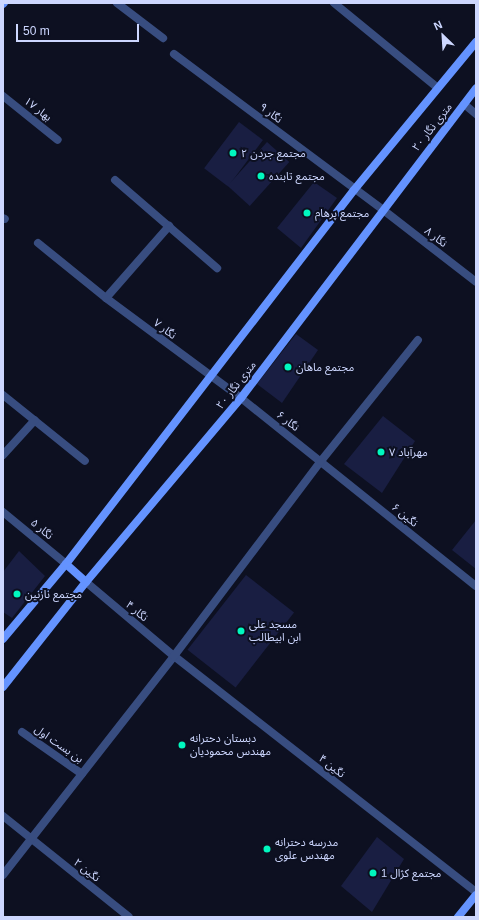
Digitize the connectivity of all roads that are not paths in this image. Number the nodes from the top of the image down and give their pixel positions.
1 (117, 3) edge
2 (334, 3) edge
3 (163, 38) dead end
4 (476, 42) edge
5 (174, 54) dead end
6 (438, 88) junction
7 (476, 88) edge
8 (3, 96) edge
9 (464, 104) junction
10 (476, 114) edge
11 (58, 140) dead end
12 (115, 180) dead end
13 (354, 190) junction
14 (382, 209) junction
15 (169, 226) junction
16 (38, 243) dead end
17 (217, 268) dead end
18 (476, 282) edge
19 (106, 298) junction
20 (418, 340) dead end
21 (211, 377) junction
22 (3, 395) edge
23 (241, 398) junction
24 (34, 420) junction
25 (3, 455) edge
26 (85, 461) dead end
27 (321, 461) junction
28 (3, 512) edge
29 (66, 564) junction
30 (86, 582) junction
31 (476, 586) edge
32 (3, 638) edge
33 (174, 656) junction
34 (3, 687) edge
35 (22, 732) dead end
36 (82, 774) junction
37 (3, 816) edge
38 (31, 839) junction
39 (3, 875) edge
40 (476, 894) edge
41 (129, 917) edge
42 (458, 917) edge

1 - 3 street
2 - 6 street
4 - 6 street, ۲۰ متری نگار
5 - 13 street, نگار ۹
6 - 13 street, ۲۰ متری نگار
7 - 9 street, ۲۰ متری نگار
8 - 11 street, بهار ۱۷
9 - 10 street
9 - 14 street, ۲۰ متری نگار
12 - 15 street
13 - 14 street, نگار ۹
13 - 21 street, ۲۰ متری نگار
14 - 18 street, نگار ۸
14 - 23 street, ۲۰ متری نگار
15 - 17 street
15 - 19 street
16 - 19 street, نگار ۷
19 - 21 street, نگار ۷
20 - 27 street
21 - 23 street, نگار ۷
21 - 29 street, ۲۰ متری نگار
22 - 24 street
23 - 27 street, نگار ۶
23 - 30 street, ۲۰ متری نگار
24 - 25 street
24 - 26 street
27 - 31 street, نگین ۶
27 - 33 street
28 - 29 street, نگار ۵
29 - 30 street
29 - 32 street, ۲۰ متری نگار
30 - 33 street, نگار ۴
30 - 34 street, ۲۰ متری نگار
33 - 36 street
33 - 40 street, نگین ۴
35 - 36 street, بن بست اول
36 - 38 street
37 - 38 street, نگین ۲
38 - 39 street
38 - 41 street, نگین ۲
40 - 42 street

